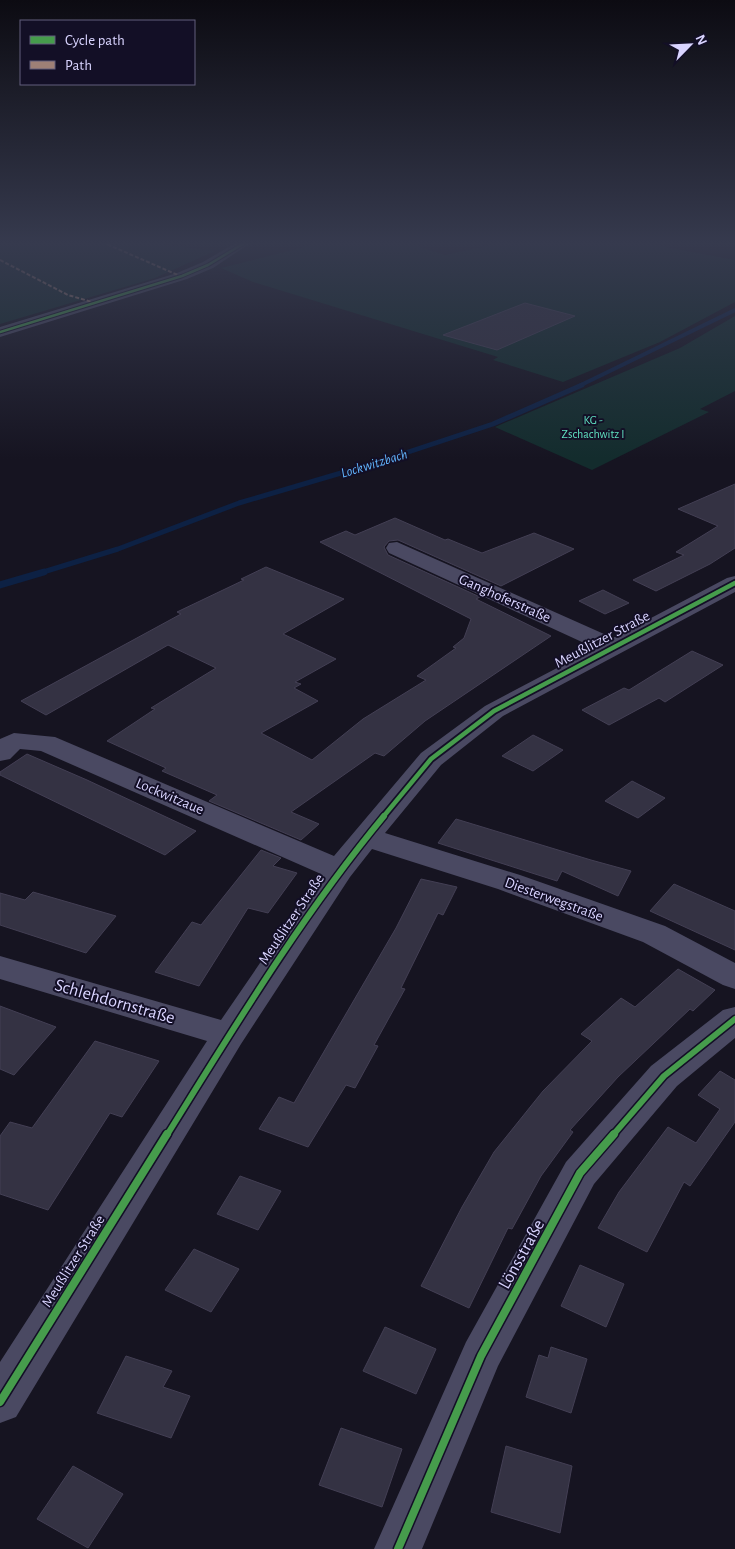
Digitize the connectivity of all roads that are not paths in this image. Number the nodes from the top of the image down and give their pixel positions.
1 (58, 314) edge
2 (0, 332) edge
3 (397, 548) dead end
4 (735, 583) edge
5 (613, 647) junction
6 (0, 753) edge
7 (366, 837) junction
8 (339, 870) junction
9 (0, 967) edge
10 (735, 977) edge
11 (735, 1019) edge
12 (229, 1035) junction
13 (0, 1402) edge
14 (398, 1549) edge

1 - 2 street
3 - 5 street, Ganghoferstraße
4 - 5 street, Meußlitzer Straße
5 - 7 street, Meußlitzer Straße
6 - 8 street, Lockwitzaue
7 - 8 street, Meußlitzer Straße
7 - 10 street, Diesterwegstraße
8 - 12 street, Meußlitzer Straße
9 - 12 street, Schlehdornstraße
11 - 14 street, Lönsstraße
12 - 13 street, Meußlitzer Straße

